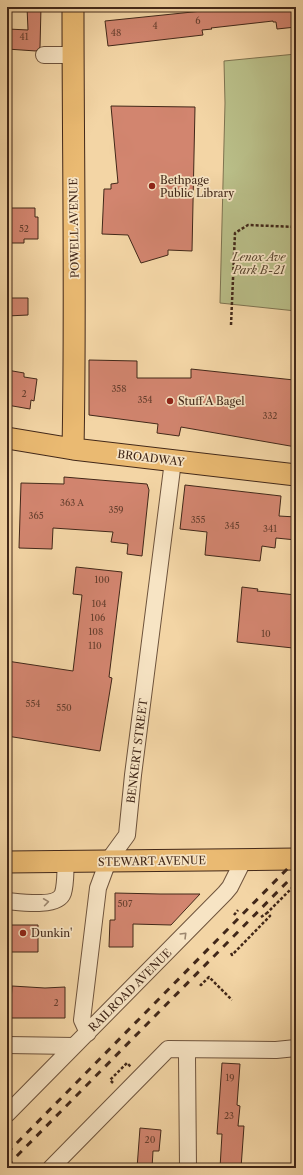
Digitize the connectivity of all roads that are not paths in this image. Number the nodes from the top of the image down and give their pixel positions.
1 (73, 7) edge
2 (44, 55) dead end
3 (73, 55) junction
4 (7, 438) edge
5 (73, 449) junction
6 (173, 461) junction
7 (296, 475) edge
8 (244, 859) junction
9 (296, 859) edge
10 (66, 861) junction
11 (108, 861) junction
12 (7, 862) edge
13 (7, 900) edge
14 (88, 1033) junction
15 (7, 1045) edge
16 (74, 1046) junction
17 (296, 1048) edge
18 (187, 1057) dead end
19 (7, 1114) edge
20 (51, 1168) edge
21 (188, 1168) edge

1 - 3 main road, POWELL AVENUE
2 - 3 street
3 - 5 main road, POWELL AVENUE
4 - 5 main road, BROADWAY
5 - 6 main road, BROADWAY
6 - 7 main road, BROADWAY
6 - 11 street, BENKERT STREET
8 - 9 main road, STEWART AVENUE
8 - 11 main road, STEWART AVENUE
14 -> 8 street, RAILROAD AVENUE
10 - 11 main road, STEWART AVENUE
10 - 12 main road, STEWART AVENUE
13 -> 10 street
11 - 14 street, BENKERT STREET
14 - 16 street, RAILROAD AVENUE
15 - 16 street
16 - 19 street, RAILROAD AVENUE
17 - 20 street
18 - 21 street

